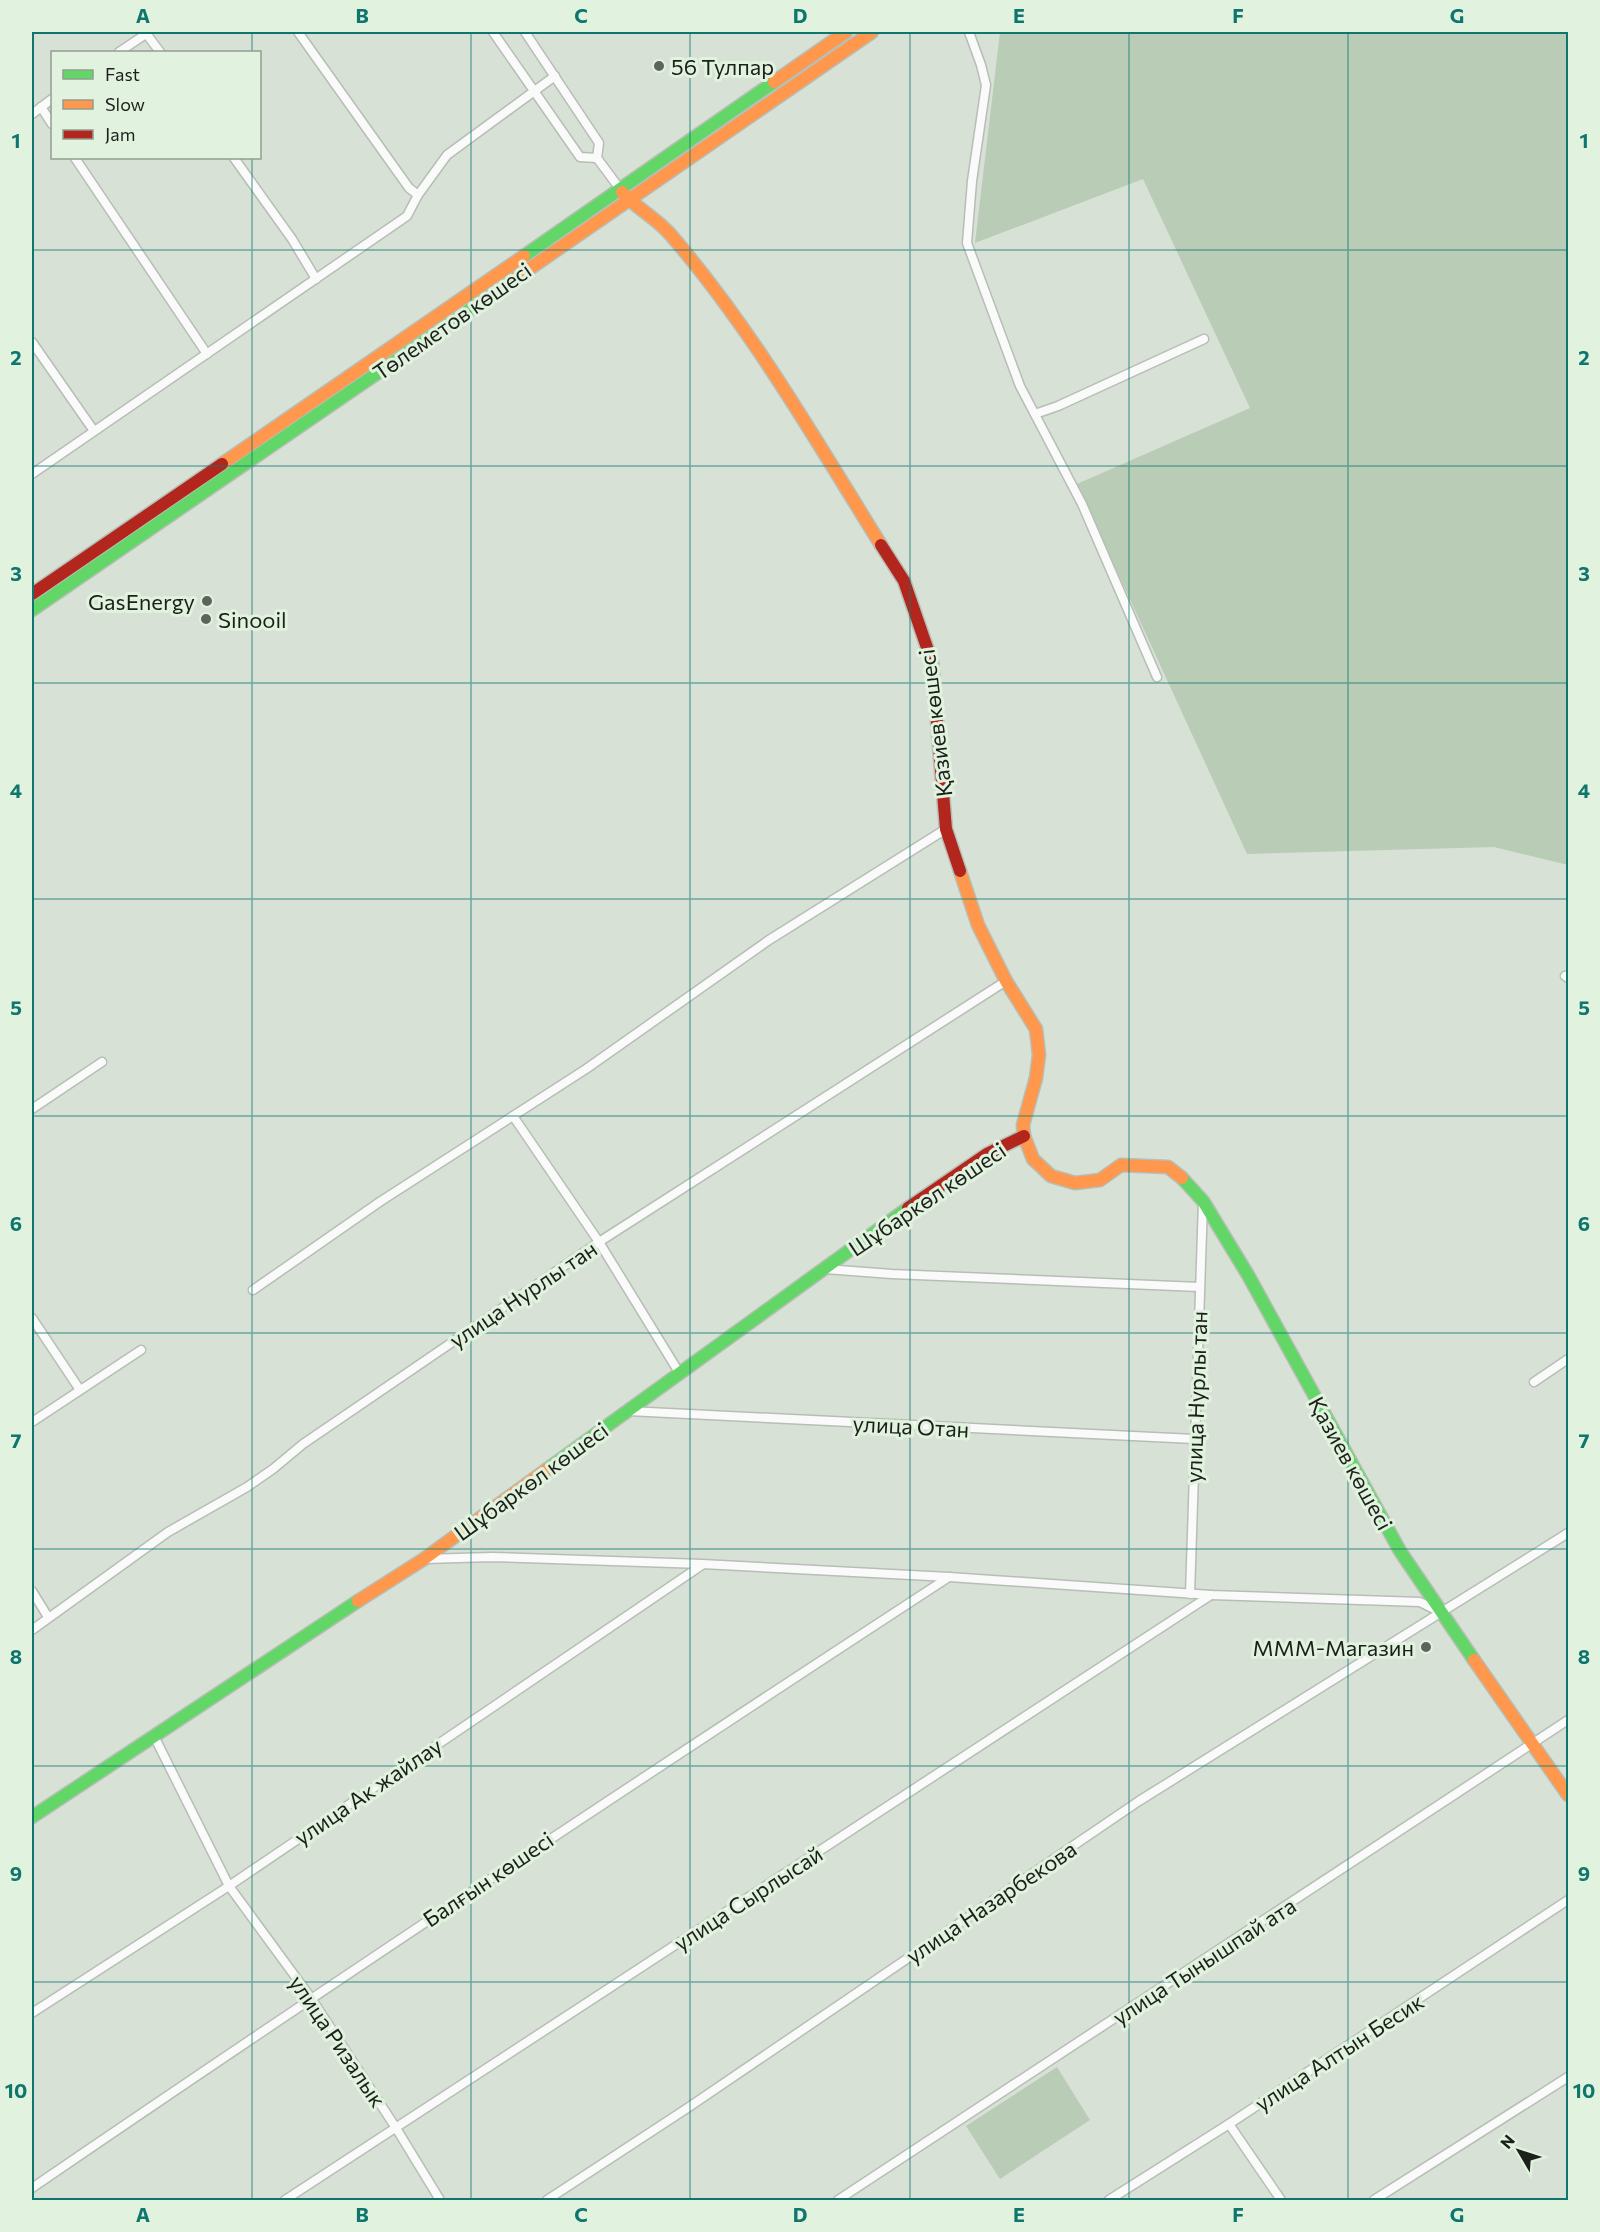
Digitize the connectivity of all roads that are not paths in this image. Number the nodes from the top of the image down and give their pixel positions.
1 (147, 32) edge
2 (298, 32) edge
3 (493, 32) edge
4 (525, 32) edge
5 (846, 32) edge
6 (872, 32) edge
7 (969, 32) edge
8 (120, 51) edge
9 (159, 51) edge
10 (784, 75) junction
11 (555, 76) junction
12 (794, 85) junction
13 (533, 91) junction
14 (51, 100) edge
15 (41, 107) junction
16 (32, 114) edge
17 (51, 122) edge
18 (597, 158) junction
19 (76, 159) edge
20 (235, 159) edge
21 (624, 194) junction
22 (418, 195) junction
23 (316, 279) junction
24 (1204, 339) dead end
25 (32, 342) edge
26 (207, 354) junction
27 (1035, 414) junction
28 (94, 431) junction
29 (32, 474) edge
30 (32, 594) edge
31 (32, 610) edge
32 (1157, 677) dead end
33 (946, 829) junction
34 (1006, 981) junction
35 (102, 1062) dead end
36 (32, 1109) edge
37 (513, 1116) junction
38 (1024, 1136) junction
39 (1203, 1201) junction
40 (599, 1242) junction
41 (825, 1269) junction
42 (1199, 1287) junction
43 (253, 1290) dead end
44 (32, 1318) edge
45 (141, 1350) dead end
46 (1569, 1359) edge
47 (680, 1374) junction
48 (1534, 1382) dead end
49 (80, 1390) junction
50 (628, 1411) junction
51 (32, 1422) edge
52 (1194, 1439) junction
53 (1569, 1533) edge
54 (424, 1559) junction
55 (702, 1564) junction
56 (949, 1578) junction
57 (32, 1591) edge
58 (1190, 1594) junction
59 (1211, 1595) junction
60 (1442, 1613) junction
61 (48, 1617) junction
62 (32, 1630) edge
63 (1569, 1720) edge
64 (154, 1736) junction
65 (1534, 1744) junction
66 (1569, 1795) edge
67 (32, 1817) edge
68 (229, 1886) junction
69 (1569, 1900) edge
70 (310, 1998) junction
71 (32, 2013) edge
72 (1569, 2077) edge
73 (1230, 2124) junction
74 (396, 2128) junction
75 (32, 2188) edge
76 (285, 2200) edge
77 (440, 2200) edge
78 (547, 2200) edge
79 (838, 2200) edge
80 (1109, 2200) edge
81 (1281, 2200) edge
82 (1374, 2200) edge

1 - 8 street
1 - 9 street
2 - 22 street
3 - 13 street
4 - 11 street
5 - 10 street, Төлеметов көшесі
6 - 12 street, Төлеметов көшесі
7 - 27 street
10 - 12 street
10 - 21 street, Төлеметов көшесі
11 - 13 street
11 - 18 street
12 - 21 street, Төлеметов көшесі
13 - 18 street
13 - 22 street
14 - 15 street
15 - 16 street
15 - 17 street
18 - 21 street
19 - 26 street
20 - 23 street
21 - 30 street, Төлеметов көшесі
21 - 31 street, Төлеметов көшесі
21 - 33 street, Қазиев көшесі
22 - 23 street
23 - 26 street
24 - 27 street
25 - 28 street
26 - 28 street
27 - 32 street
28 - 29 street
33 - 34 street, Қазиев көшесі
33 - 37 street
34 - 38 street, Қазиев көшесі
34 - 40 street, улица Нурлы тан
35 - 36 street
37 - 40 street
37 - 43 street
38 - 39 street, Қазиев көшесі
38 - 41 street, Шұбаркөл көшесі
39 - 42 street, улица Нурлы тан
39 - 60 street, Қазиев көшесі
40 - 47 street
40 - 61 street, улица Нурлы тан
41 - 42 street
41 - 47 street, Шұбаркөл көшесі
42 - 52 street, улица Нурлы тан
44 - 49 street
45 - 49 street
46 - 48 street
47 - 50 street, Шұбаркөл көшесі
49 - 51 street
50 - 52 street, улица Отан
50 - 54 street, Шұбаркөл көшесі
52 - 58 street, улица Нурлы тан
53 - 60 street, улица Назарбекова
54 - 55 street
54 - 64 street, Шұбаркөл көшесі
55 - 56 street
55 - 68 street, улица Ак жайлау
56 - 58 street
56 - 70 street, Балғын көшесі
57 - 61 street
58 - 59 street
59 - 60 street
59 - 74 street, улица Сырлысай
60 - 65 street, Қазиев көшесі
60 - 78 street, улица Назарбекова
61 - 62 street, улица Нурлы тан
63 - 65 street, улица Тынышпай ата
64 - 67 street, Шұбаркөл көшесі
64 - 68 street, улица Ризалык
65 - 66 street, Қазиев көшесі
65 - 79 street, улица Тынышпай ата
68 - 70 street, улица Ризалык
68 - 71 street, улица Ак жайлау
69 - 73 street, улица Алтын Бесик
70 - 74 street, улица Ризалык
70 - 75 street, Балғын көшесі
72 - 82 street
73 - 80 street, улица Алтын Бесик
73 - 81 street
74 - 76 street, улица Сырлысай
74 - 77 street, улица Ризалык

